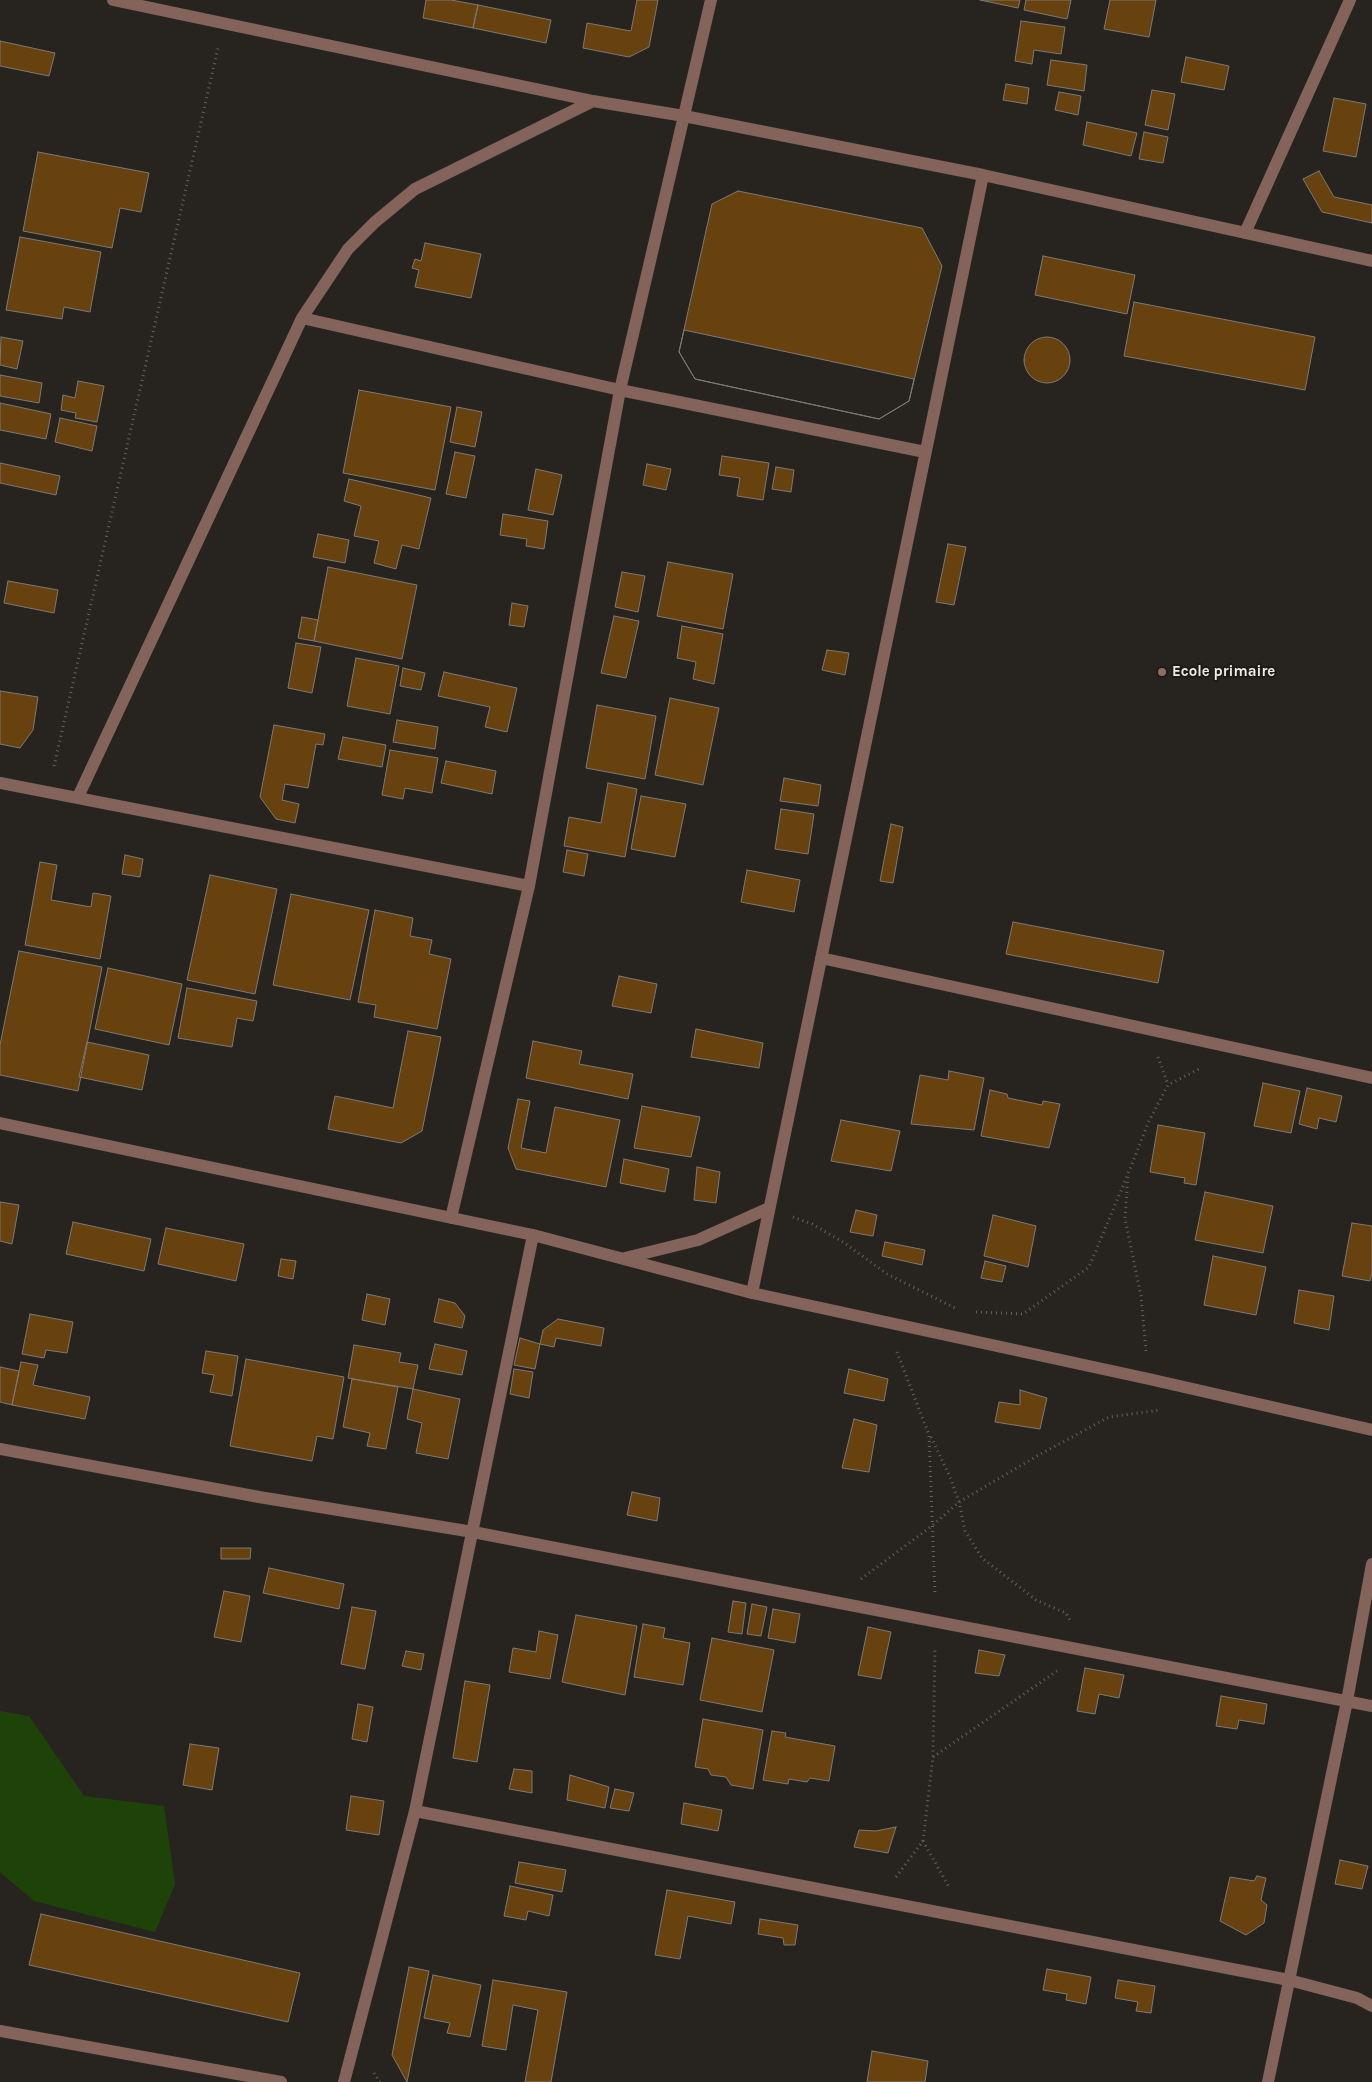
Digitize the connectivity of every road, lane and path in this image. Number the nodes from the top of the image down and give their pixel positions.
1 (113, 0) edge
2 (711, 0) edge
3 (1350, 0) edge
4 (224, 22) junction
5 (593, 101) junction
6 (684, 116) junction
7 (983, 175) junction
8 (1245, 232) junction
9 (1372, 261) edge
10 (302, 318) junction
11 (620, 390) junction
12 (925, 452) junction
13 (0, 783) edge
14 (48, 791) junction
15 (78, 797) junction
16 (529, 886) junction
17 (821, 958) junction
18 (1234, 1048) junction
19 (1372, 1078) edge
20 (0, 1123) edge
21 (1128, 1174) junction
22 (769, 1208) junction
23 (452, 1218) junction
24 (533, 1235) junction
25 (622, 1258) junction
26 (752, 1293) junction
27 (963, 1312) dead end
28 (972, 1312) dead end
29 (885, 1321) junction
30 (1148, 1379) junction
31 (1168, 1409) dead end
32 (1372, 1430) edge
33 (929, 1434) junction
34 (0, 1449) edge
35 (958, 1502) junction
36 (933, 1525) junction
37 (473, 1532) junction
38 (1372, 1564) edge
39 (860, 1580) dead end
40 (936, 1622) junction
41 (1086, 1651) junction
42 (1347, 1701) junction
43 (1372, 1706) edge
44 (934, 1757) junction
45 (414, 1811) junction
46 (923, 1842) junction
47 (878, 1901) junction
48 (966, 1918) junction
49 (1289, 1980) junction
50 (1372, 2006) edge
51 (0, 2031) edge
52 (281, 2082) edge
53 (344, 2082) edge
54 (1268, 2082) edge

1 - 4 street
2 - 6 street
3 - 8 street
4 - 5 street
4 - 14 path
5 - 6 street
5 - 10 street
6 - 7 street
6 - 11 street
7 - 8 street
7 - 12 street
8 - 9 street
10 - 11 street
10 - 15 street
11 - 12 street
11 - 16 street
12 - 17 street
13 - 14 street
14 - 15 street
15 - 16 street
16 - 23 street
17 - 18 street
17 - 22 street
18 - 19 street
18 - 21 path
20 - 23 street
21 - 28 path
21 - 30 path
22 - 25 street
22 - 26 street
22 - 27 path
23 - 24 street
24 - 25 street
24 - 37 street
25 - 26 street
26 - 29 street
29 - 30 street
29 - 33 path
30 - 32 street
31 - 35 path
33 - 35 path
33 - 36 path
34 - 37 street
35 - 36 path
35 - 41 path
36 - 39 path
36 - 40 path
37 - 40 street
37 - 45 street
38 - 42 street
40 - 41 street
40 - 44 path
41 - 42 street
41 - 44 path
42 - 43 street
42 - 49 street
44 - 46 path
45 - 47 street
45 - 53 street
46 - 47 path
46 - 48 path
47 - 48 street
48 - 49 street
49 - 50 street
49 - 54 street
51 - 52 street

